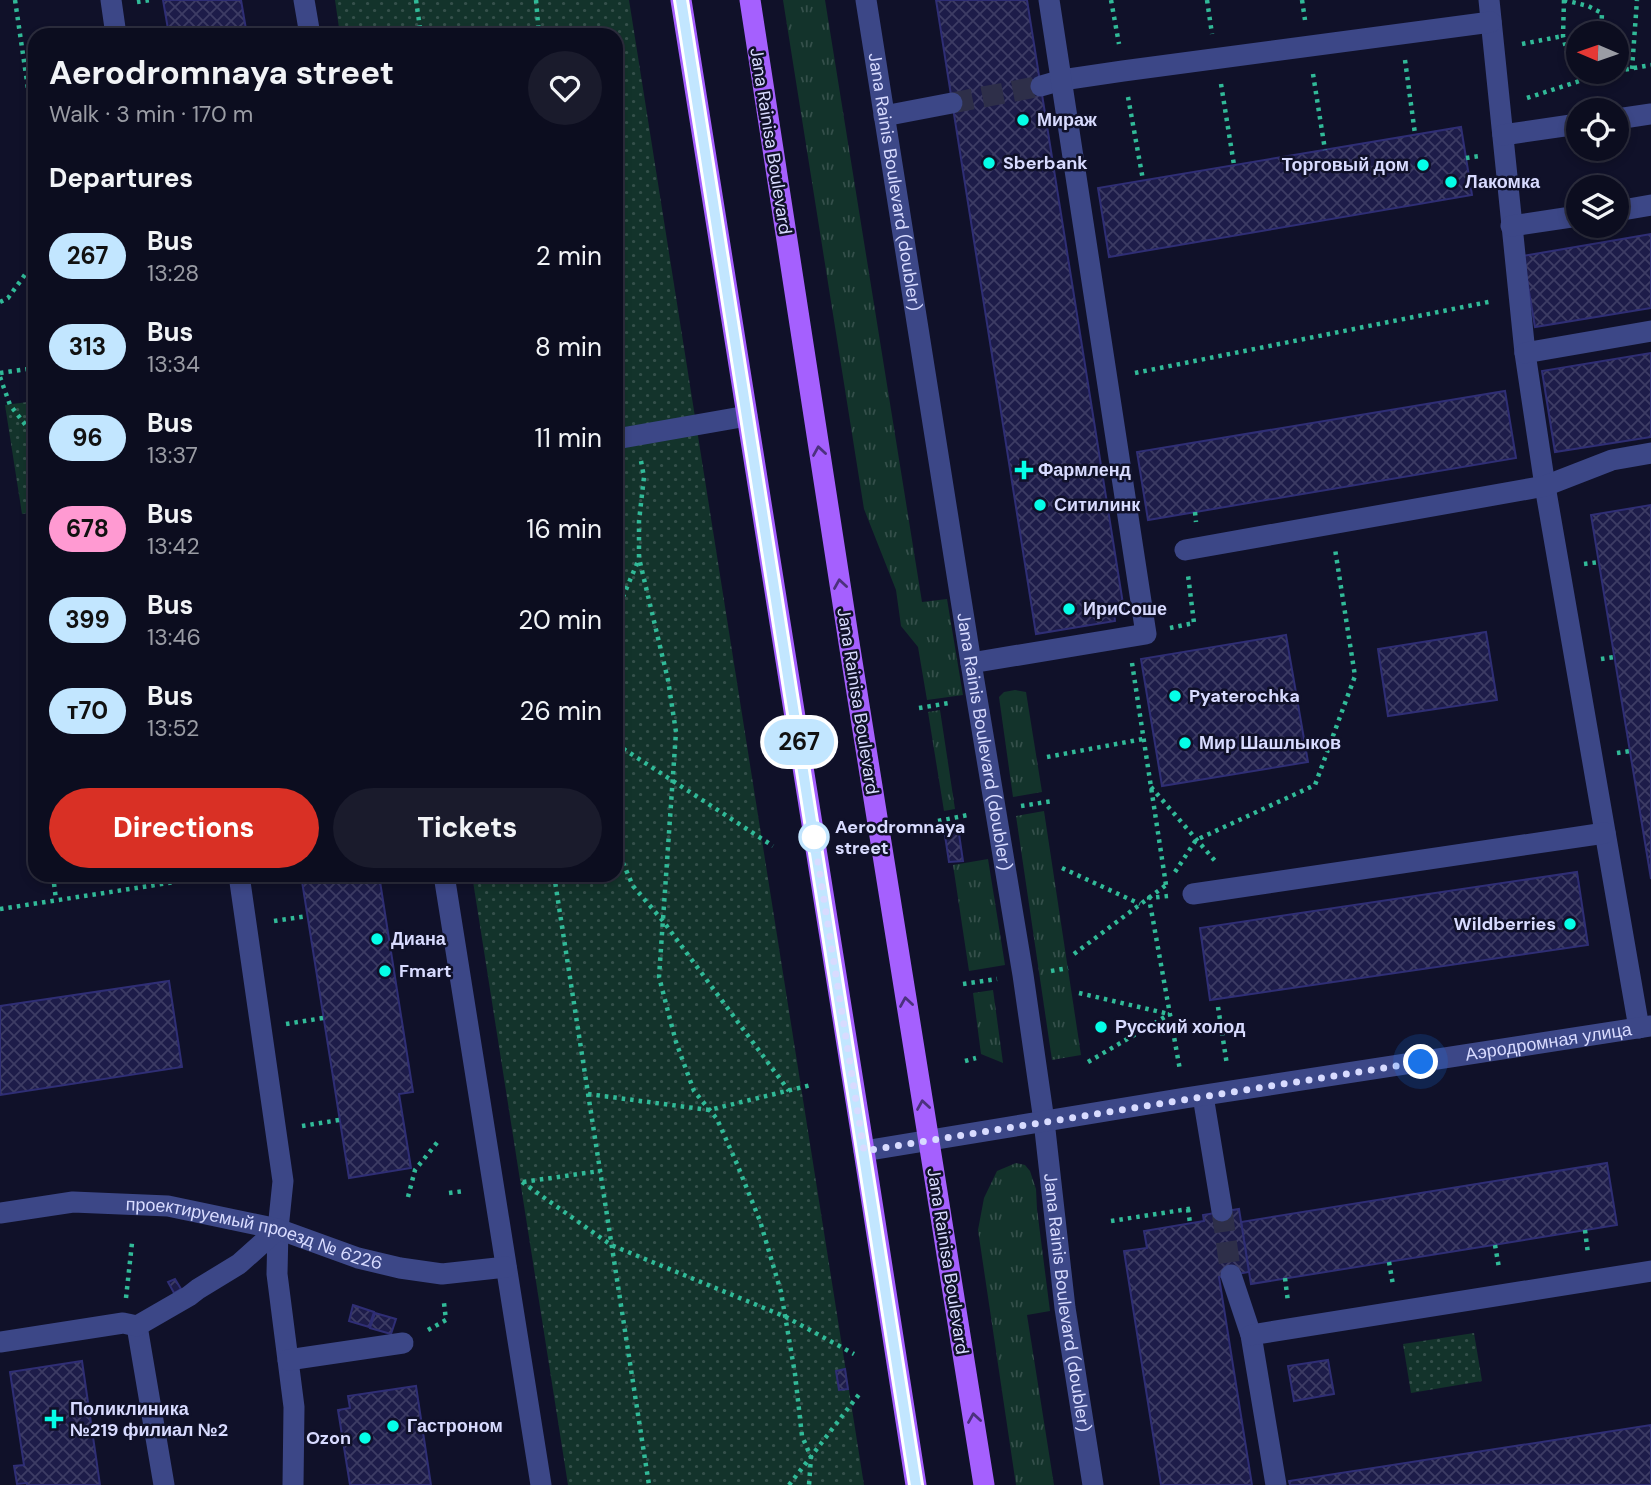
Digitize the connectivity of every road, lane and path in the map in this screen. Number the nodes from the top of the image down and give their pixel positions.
1 (15, 0) edge
2 (111, 0) edge
3 (304, 0) edge
4 (415, 0) edge
5 (536, 0) edge
6 (681, 0) edge
7 (750, 0) edge
8 (866, 0) edge
9 (1049, 0) edge
10 (1111, 0) edge
11 (1489, 0) edge
12 (1564, 0) edge
13 (1637, 0) edge
14 (1589, 3) edge
15 (1602, 21) edge
16 (1491, 22) junction
17 (115, 28) edge
18 (309, 28) edge
19 (420, 28) edge
20 (538, 28) edge
21 (1402, 34) junction
22 (1563, 36) junction
23 (1309, 47) junction
24 (1566, 48) edge
25 (1494, 49) junction
26 (1217, 59) junction
27 (1651, 65) edge
28 (1632, 69) junction
29 (1629, 70) edge
30 (1124, 71) junction
31 (1062, 80) junction
32 (1566, 84) edge
33 (1041, 86) tunnel mouth
34 (28, 88) edge
35 (952, 103) tunnel mouth
36 (1500, 107) junction
37 (1651, 114) edge
38 (884, 116) junction
39 (1629, 117) edge
40 (1566, 126) edge
41 (1415, 135) dead end
42 (1503, 135) junction
43 (1325, 150) dead end
44 (1234, 165) dead end
45 (1143, 180) dead end
46 (1651, 205) edge
47 (1629, 209) edge
48 (1566, 218) edge
49 (1511, 226) junction
50 (28, 271) edge
51 (1519, 296) junction
52 (0, 302) edge
53 (1651, 331) edge
54 (1525, 353) junction
55 (28, 369) edge
56 (0, 375) edge
57 (1107, 379) junction
58 (747, 416) junction
59 (28, 428) edge
60 (623, 438) edge
61 (1651, 453) edge
62 (640, 459) dead end
63 (1545, 486) junction
64 (1331, 524) junction
65 (1185, 550) joint
66 (639, 558) junction
67 (623, 596) edge
68 (1146, 634) junction
69 (971, 663) junction
70 (1143, 739) junction
71 (623, 748) edge
72 (1048, 757) dead end
73 (672, 780) junction
74 (1150, 785) junction
75 (1605, 833) junction
76 (1196, 840) junction
77 (773, 846) dead end
78 (623, 864) edge
79 (1062, 868) dead end
80 (54, 882) edge
81 (173, 882) edge
82 (240, 882) edge
83 (445, 882) edge
84 (555, 882) edge
85 (1166, 885) junction
86 (1242, 887) junction
87 (1193, 894) dead end
88 (1149, 898) junction
89 (56, 900) junction
90 (1140, 904) junction
91 (0, 909) edge
92 (663, 921) junction
93 (1074, 954) dead end
94 (1068, 968) dead end
95 (1049, 971) dead end
96 (1079, 993) dead end
97 (1170, 1014) junction
98 (323, 1018) dead end
99 (1645, 1027) edge
100 (261, 1028) junction
101 (976, 1058) dead end
102 (965, 1061) dead end
103 (1088, 1062) dead end
104 (811, 1085) dead end
105 (789, 1091) junction
106 (588, 1094) junction
107 (1194, 1097) junction
108 (709, 1110) junction
109 (339, 1120) dead end
110 (1044, 1121) junction
111 (276, 1130) junction
112 (440, 1139) dead end
113 (929, 1140) junction
114 (864, 1151) junction
115 (600, 1171) junction
116 (464, 1191) dead end
117 (449, 1193) dead end
118 (408, 1197) dead end
119 (1221, 1208) joint
120 (1188, 1209) junction
121 (0, 1213) edge
122 (1111, 1221) dead end
123 (1190, 1223) dead end
124 (278, 1229) junction
125 (131, 1243) dead end
126 (611, 1245) junction
127 (506, 1267) junction
128 (1651, 1271) edge
129 (1231, 1275) tunnel mouth
130 (444, 1303) dead end
131 (786, 1317) junction
132 (446, 1320) dead end
133 (130, 1324) junction
134 (1251, 1335) junction
135 (0, 1342) edge
136 (403, 1343) dead end
137 (854, 1354) dead end
138 (288, 1360) junction
139 (860, 1393) dead end
140 (811, 1457) junction
141 (164, 1485) edge
142 (293, 1485) edge
143 (541, 1485) edge
144 (649, 1485) edge
145 (789, 1485) edge
146 (808, 1485) edge
147 (916, 1485) edge
148 (984, 1485) edge
149 (1093, 1485) edge
150 (1276, 1485) edge

1 - 34 path
2 - 17 street
3 - 18 street
4 - 19 path
5 - 20 path
6 - 58 main road
113 -> 7 main road, Jana Rainisa Boulevard
8 - 38 street, Jana Rainis Boulevard (doubler)
9 - 31 street
10 - 30 path
11 - 16 street
12 - 14 path
12 - 22 path
13 - 28 path
14 - 15 path
16 - 21 street
16 - 25 street
21 - 23 street
21 - 41 path
22 - 24 path
22 - 25 path
23 - 26 street
23 - 43 path
25 - 36 street
26 - 30 street
26 - 44 path
27 - 28 path
28 - 29 path
30 - 31 street
30 - 45 path
31 - 33 street
31 - 57 street
32 - 36 path
35 - 38 street
36 - 42 street
37 - 39 street
38 - 69 street, Jana Rainis Boulevard (doubler)
40 - 42 street
42 - 49 street
46 - 47 street
48 - 49 street
49 - 51 street
50 - 52 path
51 - 54 street
51 - 57 path
53 - 54 street
54 - 63 street
55 - 56 path
56 - 59 path
57 - 68 street
58 - 60 street
58 - 114 main road
61 - 63 street
62 - 66 path
63 - 64 street
63 - 75 street
64 - 65 street
64 - 76 path
65 - 68 path
66 - 67 path
66 - 73 path
68 - 69 street
68 - 70 path
69 - 110 street, Jana Rainis Boulevard (doubler)
70 - 72 path
70 - 74 path
71 - 73 path
73 - 77 path
73 - 92 path
74 - 76 path
74 - 85 path
75 - 86 street
75 - 99 street
76 - 85 path
76 - 86 path
78 - 92 path
79 - 90 path
80 - 89 path
81 - 89 path
82 - 100 street
83 - 127 street
84 - 106 path
85 - 88 path
86 - 87 street
88 - 90 path
88 - 97 path
89 - 91 path
90 - 93 path
92 - 105 path
92 - 108 path
94 - 95 path
96 - 97 path
97 - 103 path
97 - 107 path
98 - 100 path
99 - 107 street, Аэродромная улица
100 - 111 street
101 - 102 path
104 - 105 path
105 - 108 path
106 - 108 path
106 - 115 path
107 - 110 street, Аэродромная улица
107 - 119 street
108 - 131 path
109 - 111 path
110 - 113 street, Аэродромная улица
110 - 149 street, Jana Rainis Boulevard (doubler)
111 - 124 street
112 - 118 path
113 - 114 street, Аэродромная улица
148 -> 113 main road, Jana Rainisa Boulevard
114 - 147 main road
115 - 126 path
115 - 126 path
116 - 117 path
119 - 120 path
120 - 122 path
120 - 123 path
121 - 124 street, проектируемый проезд № 6226
124 - 127 street, проектируемый проезд № 6226
124 - 133 street
124 - 138 street
125 - 133 path
126 - 131 path
126 - 144 path
127 - 143 street
128 - 134 street
129 - 134 street
130 - 132 path
131 - 137 path
131 - 140 path
133 - 135 street
133 - 141 street
134 - 150 street
136 - 138 street
138 - 142 street
139 - 140 path
140 - 145 path
140 - 146 path

